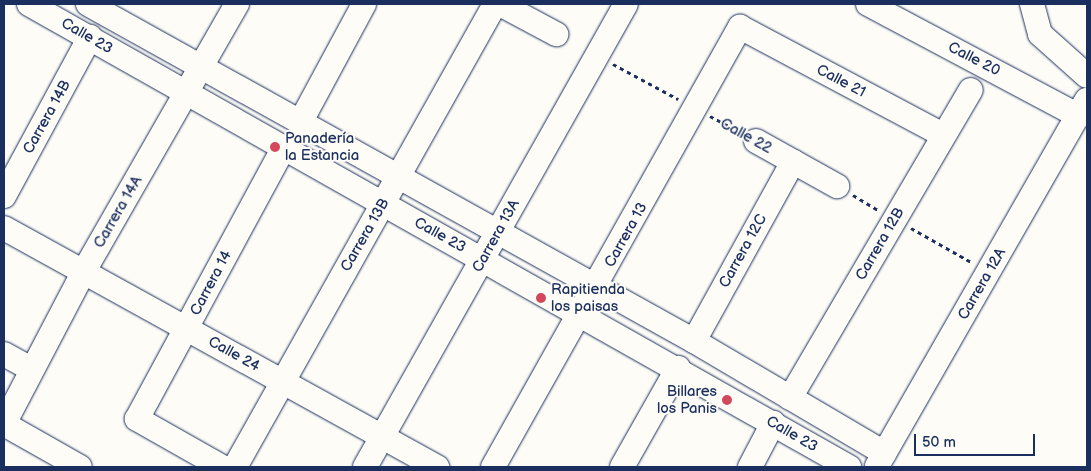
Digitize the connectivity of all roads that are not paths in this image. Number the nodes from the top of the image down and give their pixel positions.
1 (29, 4) edge
2 (237, 4) edge
3 (364, 4) edge
4 (495, 4) edge
5 (500, 4) edge
6 (626, 4) edge
7 (868, 4) edge
8 (1032, 4) edge
9 (100, 7) edge
10 (740, 27) joint
11 (556, 34) dead end
12 (90, 38) junction
13 (202, 66) junction
14 (1087, 76) edge
15 (971, 90) dead end
16 (186, 94) junction
17 (1083, 108) edge
18 (300, 123) junction
19 (943, 135) junction
20 (756, 141) road end
21 (284, 147) junction
22 (793, 162) junction
23 (398, 178) junction
24 (837, 186) road end
25 (4, 196) edge
26 (383, 203) junction
27 (4, 228) edge
28 (498, 233) junction
29 (484, 259) junction
30 (84, 271) junction
31 (597, 288) junction
32 (581, 314) junction
33 (187, 328) junction
34 (694, 341) junction
35 (4, 354) edge
36 (678, 368) junction
37 (32, 369) junction
38 (283, 380) junction
39 (790, 398) junction
40 (773, 423) junction
41 (4, 424) edge
42 (382, 436) junction
43 (880, 460) edge
44 (80, 467) edge
45 (222, 467) edge
46 (235, 467) edge
47 (365, 467) edge
48 (437, 467) edge
49 (493, 467) edge
50 (622, 467) edge
51 (750, 467) edge
52 (849, 467) edge

1 - 12 street, Calle 23
2 - 13 street, Carrera 14A
3 - 18 street
4 - 23 street, Carrera 13B
5 - 11 street
6 - 28 street, Carrera 13A
7 - 17 street, Calle 20
8 - 14 street
9 - 13 street, Calle 23
10 - 19 street, Calle 21
10 - 31 street, Carrera 13
12 - 16 street, Calle 23
12 - 25 street, Carrera 14B
13 - 16 street, Carrera 14A
13 - 18 street, Calle 23
15 - 19 street, Carrera 12B
16 - 21 street, Calle 23
16 - 30 street, Carrera 14A
17 - 43 street, Carrera 12A
18 - 23 street, Calle 23
19 - 39 street, Carrera 12B
20 - 22 street, Calle 22
21 - 26 street, Calle 23
21 - 33 street, Carrera 14
22 - 24 street, Calle 22
22 - 34 street, Carrera 12C
23 - 26 street, Carrera 13B
23 - 28 street, Calle 23
26 - 29 street, Calle 23
26 - 38 street, Carrera 13B
27 - 30 street, Calle 24
28 - 29 street, Carrera 13A
28 - 31 street, Calle 23
29 - 32 street, Calle 23
29 - 42 street, Carrera 13A
30 - 33 street, Calle 24
30 - 37 street, Carrera 14A
31 - 32 street, Carrera 13
31 - 34 street, Calle 23
32 - 36 street, Calle 23
32 - 49 street, Carrera 13
33 - 38 street, Calle 24
33 - 45 street, Carrera 14
34 - 39 street, Calle 23
35 - 37 street
36 - 40 street, Calle 23
36 - 50 street
37 - 41 street, Carrera 14A
38 - 42 street, Calle 24
38 - 46 street, Carrera 13B
39 - 43 street, Calle 23
40 - 51 street
40 - 52 street, Calle 23
41 - 44 street
42 - 47 street, Carrera 13A
42 - 48 street, Calle 24

